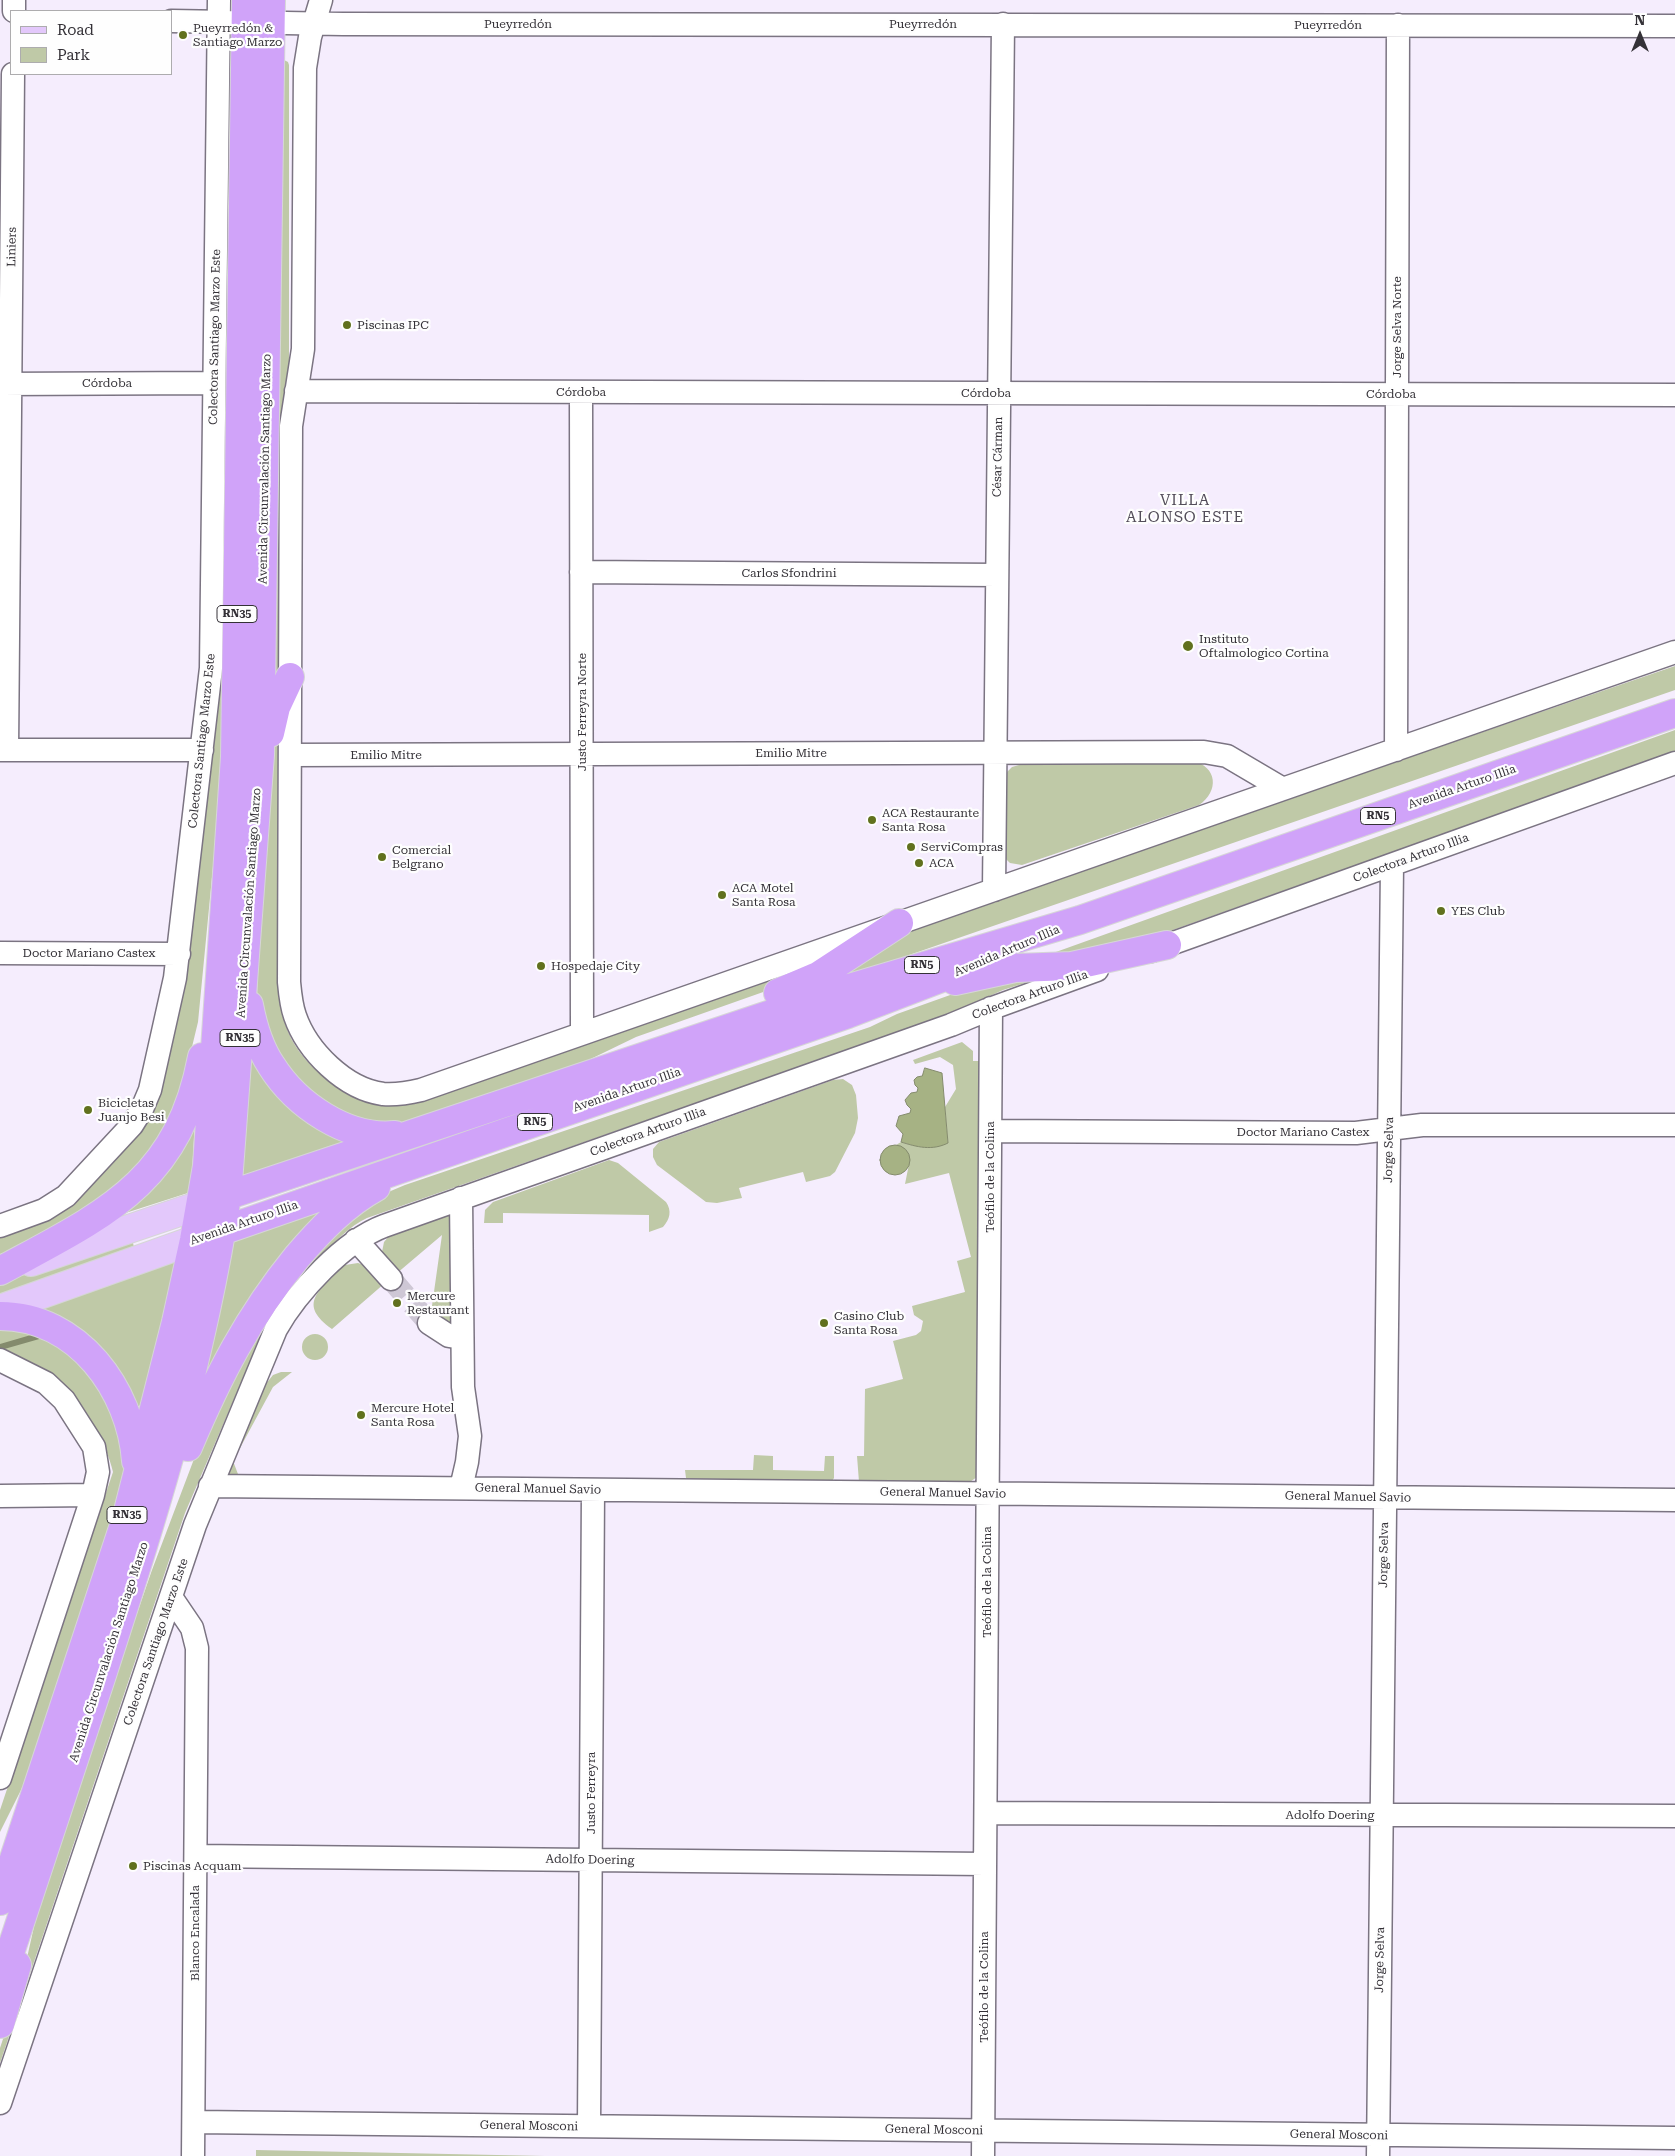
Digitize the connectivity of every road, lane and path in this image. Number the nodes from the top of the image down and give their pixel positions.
1 (321, 0) edge
2 (218, 10) edge
3 (259, 11) edge
4 (172, 21) edge
5 (314, 23) junction
6 (1003, 24) junction
7 (1398, 25) junction
8 (1675, 26) edge
9 (13, 75) edge
10 (214, 383) junction
11 (5, 384) edge
12 (296, 391) junction
13 (581, 392) junction
14 (999, 393) junction
15 (1397, 394) junction
16 (1675, 395) edge
17 (581, 572) junction
18 (997, 575) junction
19 (1675, 652) edge
20 (290, 677) junction
21 (1675, 713) edge
22 (3, 750) edge
23 (202, 750) junction
24 (1396, 750) junction
25 (996, 753) junction
26 (582, 754) junction
27 (290, 755) junction
28 (1675, 763) edge
29 (1283, 789) junction
30 (1392, 865) junction
31 (239, 882) junction
32 (994, 890) junction
33 (1080, 920) junction
34 (899, 923) junction
35 (246, 945) junction
36 (1167, 945) junction
37 (0, 953) edge
38 (178, 954) junction
39 (907, 992) junction
40 (992, 1008) junction
41 (582, 1033) junction
42 (555, 1086) junction
43 (1675, 1125) edge
44 (428, 1128) junction
45 (1389, 1129) junction
46 (991, 1131) junction
47 (446, 1153) junction
48 (227, 1196) junction
49 (461, 1198) junction
50 (200, 1205) junction
51 (0, 1226) edge
52 (384, 1226) joint
53 (222, 1231) junction
54 (194, 1240) junction
55 (356, 1240) junction
56 (0, 1272) edge
57 (391, 1278) tunnel mouth
58 (0, 1309) edge
59 (0, 1316) edge
60 (429, 1323) tunnel mouth
61 (462, 1338) junction
62 (0, 1360) edge
63 (137, 1479) junction
64 (210, 1486) junction
65 (462, 1488) junction
66 (593, 1490) junction
67 (988, 1494) junction
68 (93, 1495) junction
69 (0, 1496) edge
70 (1385, 1498) junction
71 (1675, 1500) edge
72 (138, 1566) junction
73 (171, 1597) junction
74 (0, 1778) edge
75 (39, 1784) junction
76 (986, 1813) junction
77 (1382, 1815) junction
78 (1675, 1816) edge
79 (0, 1850) edge
80 (196, 1856) junction
81 (591, 1860) junction
82 (985, 1864) junction
83 (32, 1888) junction
84 (0, 1901) edge
85 (0, 1983) edge
86 (0, 2024) edge
87 (0, 2103) edge
88 (194, 2122) junction
89 (589, 2126) junction
90 (983, 2131) junction
91 (1675, 2138) edge
92 (1379, 2146) edge
93 (194, 2156) edge
94 (983, 2156) edge

1 - 5 street
2 - 3 street, Pueyrredón
2 - 4 street, Pueyrredón
2 - 10 street, Colectora Santiago Marzo Este
3 - 5 street, Pueyrredón
3 - 31 highway, Avenida Circunvalación Santiago Marzo / RN35
5 - 6 street, Pueyrredón
5 - 12 street
6 - 7 street, Pueyrredón
6 - 14 street, César Cárman
7 - 8 street, Pueyrredón
7 - 15 street, Jorge Selva Norte
9 - 11 street, Liniers
10 - 11 street, Córdoba
10 - 23 street, Colectora Santiago Marzo Este
11 - 22 street, Liniers
12 - 13 street, Córdoba
12 - 20 street
13 - 14 street, Córdoba
13 - 17 street, Justo Ferreyra Norte
14 - 15 street, Córdoba
14 - 18 street, César Cárman
15 - 16 street, Córdoba
15 - 24 street, Jorge Selva Norte
17 - 18 street, Carlos Sfondrini
17 - 26 street, Justo Ferreyra Norte
18 - 25 street, César Cárman
19 - 24 street
20 - 27 street
20 - 31 highway
21 - 33 highway, Avenida Arturo Illia / RN5
22 - 23 street
23 - 38 street, Colectora Santiago Marzo Este
24 - 29 street
25 - 26 street, Emilio Mitre
25 - 29 street, Emilio Mitre
25 - 32 street, César Cárman
26 - 27 street, Emilio Mitre
26 - 41 street, Justo Ferreyra Norte
27 - 41 street
28 - 30 street, Colectora Arturo Illia
29 - 32 street
30 - 36 street, Colectora Arturo Illia
30 - 45 street, Jorge Selva
31 - 35 highway, Avenida Circunvalación Santiago Marzo / RN35
31 - 50 highway, Avenida Circunvalación Santiago Marzo / RN35
31 - 56 highway
32 - 34 street
33 - 39 highway, Avenida Arturo Illia / RN5
33 - 42 highway, Avenida Arturo Illia / RN5
34 - 41 street
34 - 42 highway
35 - 44 highway
35 - 48 highway, Avenida Circunvalación Santiago Marzo / RN35
36 - 39 highway
36 - 40 street, Colectora Arturo Illia
37 - 38 street, Doctor Mariano Castex
38 - 51 street, Colectora Santiago Marzo Este
39 - 47 highway, Avenida Arturo Illia / RN5
40 - 46 street, Teófilo de la Colina
40 - 49 street, Colectora Arturo Illia
42 - 44 highway, Avenida Arturo Illia / RN5
43 - 45 street, Doctor Mariano Castex
44 - 48 highway, Avenida Arturo Illia / RN5
45 - 46 street, Doctor Mariano Castex
45 - 70 street, Jorge Selva
46 - 67 street, Teófilo de la Colina
47 - 53 highway, Avenida Arturo Illia / RN5
47 - 72 highway
48 - 50 highway, Avenida Arturo Illia / RN5
48 - 53 highway, Avenida Circunvalación Santiago Marzo / RN35
49 - 52 street, Colectora Arturo Illia
49 - 61 street
50 - 54 highway, Avenida Circunvalación Santiago Marzo / RN35
50 - 56 main road, Avenida Arturo Illia
52 - 55 street, Colectora Santiago Marzo Este
53 - 54 highway, Avenida Arturo Illia / RN5
53 - 72 highway, Avenida Circunvalación Santiago Marzo / RN35
54 - 58 main road, Avenida Arturo Illia
54 - 63 highway, Avenida Circunvalación Santiago Marzo / RN35
55 - 57 street
55 - 64 street, Colectora Santiago Marzo Este
59 - 63 highway
60 - 61 street
61 - 65 street
62 - 68 street
63 - 75 highway, Avenida Circunvalación Santiago Marzo / RN35
64 - 65 street, General Manuel Savio
64 - 73 street, Colectora Santiago Marzo Este
65 - 66 street, General Manuel Savio
66 - 67 street, General Manuel Savio
66 - 81 street, Justo Ferreyra
67 - 70 street, General Manuel Savio
67 - 76 street, Teófilo de la Colina
68 - 69 street
68 - 74 street
70 - 71 street, General Manuel Savio
70 - 77 street, Jorge Selva
72 - 83 highway, Avenida Circunvalación Santiago Marzo / RN35
73 - 80 street, Blanco Encalada
73 - 87 street, Colectora Santiago Marzo Este
75 - 79 highway
75 - 84 highway, Avenida Circunvalación Santiago Marzo / RN35
76 - 77 street, Adolfo Doering
76 - 82 street, Teófilo de la Colina
77 - 78 street, Adolfo Doering
77 - 92 street, Jorge Selva
80 - 81 street, Adolfo Doering
80 - 88 street, Blanco Encalada
81 - 82 street, Adolfo Doering
81 - 89 street, Justo Ferreyra
82 - 90 street, Teófilo de la Colina
83 - 85 highway, Avenida Circunvalación Santiago Marzo / RN35
83 - 86 highway
88 - 89 street, General Mosconi
88 - 93 street, Blanco Encalada
89 - 90 street, General Mosconi
90 - 92 street, General Mosconi
90 - 94 street, Teófilo de la Colina
91 - 92 street, General Mosconi

